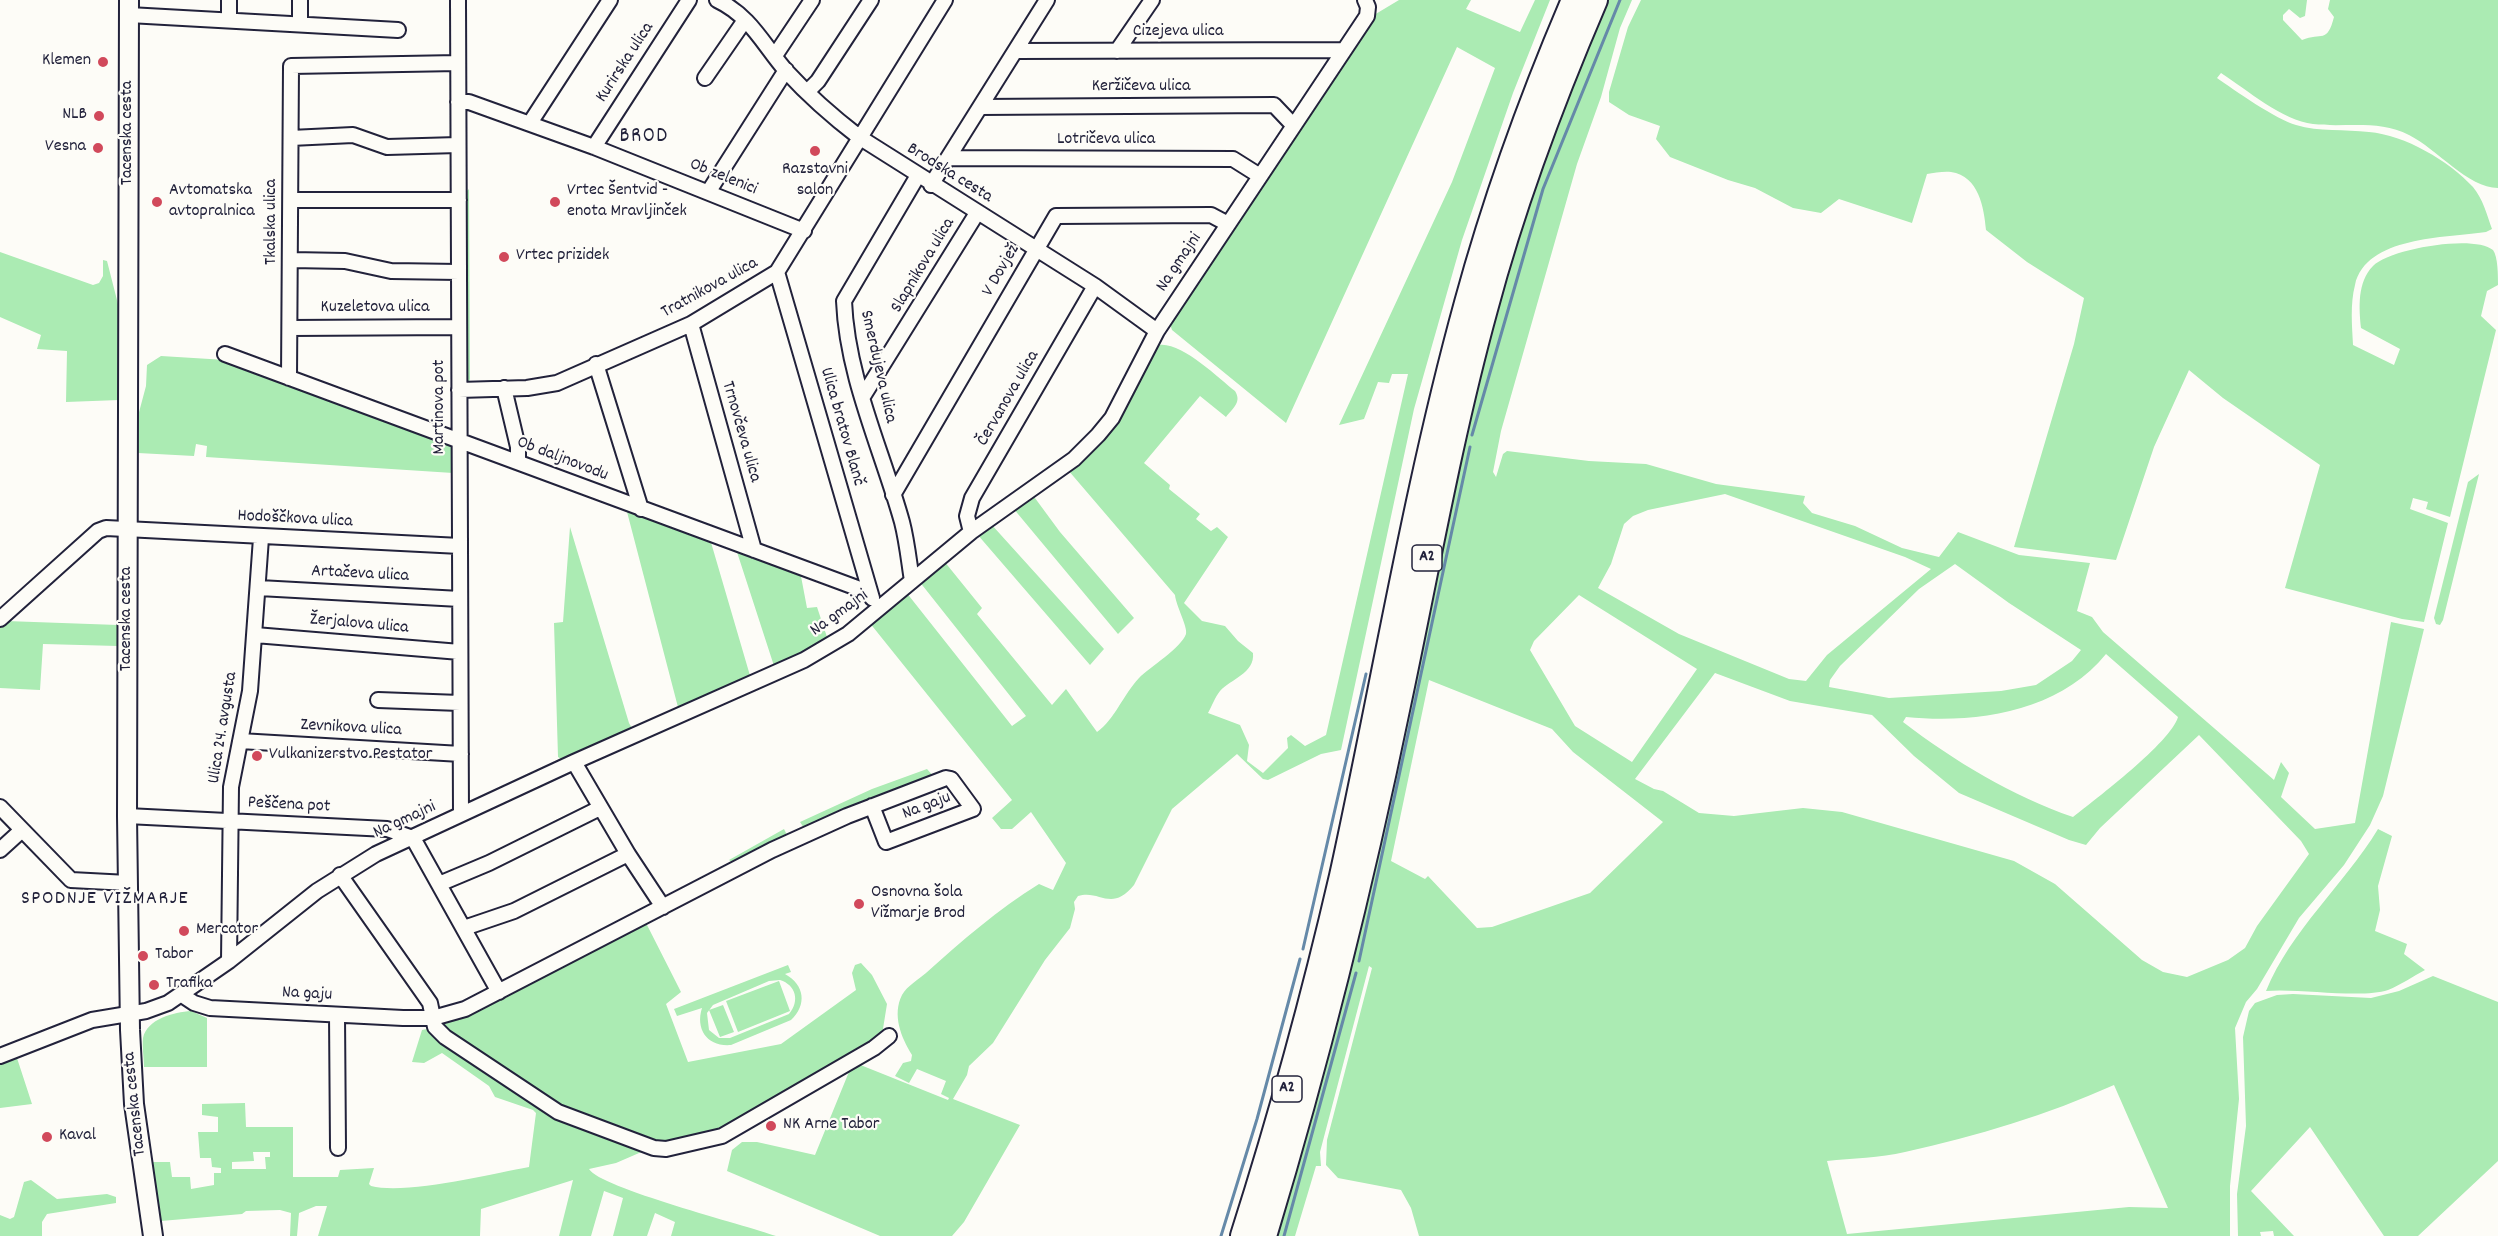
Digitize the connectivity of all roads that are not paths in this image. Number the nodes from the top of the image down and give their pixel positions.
1 (229, 0) edge
2 (300, 0) edge
3 (458, 0) edge
4 (610, 0) edge
5 (689, 0) edge
6 (812, 0) edge
7 (871, 0) edge
8 (945, 0) edge
9 (1047, 0) edge
10 (1152, 0) edge
11 (1574, 0) edge
12 (1596, 0) edge
13 (724, 1) edge
14 (1366, 4) edge
15 (129, 8) edge
16 (229, 19) junction
17 (746, 20) junction
18 (300, 24) junction
19 (398, 30) dead end
20 (1342, 50) junction
21 (1015, 51) junction
22 (1117, 51) junction
23 (776, 54) junction
24 (458, 63) junction
25 (786, 70) junction
26 (705, 78) dead end
27 (807, 92) junction
28 (458, 102) junction
29 (980, 106) junction
30 (530, 123) junction
31 (1293, 125) junction
32 (859, 137) junction
33 (291, 138) junction
34 (458, 145) junction
35 (594, 147) junction
36 (948, 158) junction
37 (1260, 176) junction
38 (917, 177) junction
39 (931, 185) junction
40 (709, 191) junction
41 (291, 200) junction
42 (459, 200) junction
43 (977, 213) junction
44 (1228, 224) junction
45 (804, 231) junction
46 (1035, 248) junction
47 (292, 260) junction
48 (459, 272) junction
49 (777, 272) junction
50 (1095, 286) junction
51 (691, 324) junction
52 (290, 327) junction
53 (459, 327) junction
54 (1157, 331) junction
55 (225, 354) dead end
56 (596, 364) junction
57 (289, 378) junction
58 (504, 388) junction
59 (459, 390) junction
60 (862, 398) junction
61 (459, 441) junction
62 (518, 462) junction
63 (893, 495) junction
64 (641, 509) junction
65 (128, 528) junction
66 (971, 532) junction
67 (261, 538) junction
68 (460, 546) junction
69 (754, 550) junction
70 (912, 581) junction
71 (259, 588) junction
72 (868, 592) junction
73 (460, 599) junction
74 (878, 609) junction
75 (0, 619) edge
76 (255, 635) junction
77 (460, 652) junction
78 (378, 700) dead end
79 (460, 703) junction
80 (240, 741) junction
81 (461, 754) junction
82 (574, 762) junction
83 (872, 806) junction
84 (0, 807) edge
85 (600, 808) junction
86 (461, 814) junction
87 (127, 816) junction
88 (231, 820) junction
89 (22, 830) junction
90 (413, 838) junction
91 (0, 850) edge
92 (628, 854) junction
93 (340, 875) junction
94 (128, 883) junction
95 (439, 884) junction
96 (663, 907) junction
97 (464, 928) junction
98 (229, 961) junction
99 (499, 992) junction
100 (182, 995) junction
101 (130, 1014) junction
102 (337, 1015) junction
103 (433, 1018) junction
104 (889, 1036) dead end
105 (0, 1056) edge
106 (338, 1148) dead end
107 (153, 1236) edge
108 (1243, 1236) edge
109 (1263, 1236) edge

1 - 16 street
2 - 18 street
3 - 24 street, Martinova pot
4 - 30 street
5 - 35 street, Kurirska ulica
6 - 23 street
7 - 27 street
8 - 32 street, Tratnikova ulica
9 - 21 street
10 - 22 street
11 - 108 highway, A2
12 - 109 highway, A2
13 - 17 street, Brodska cesta
14 - 20 street, Na gmajni
15 - 16 street
15 - 65 main road, Tacenska cesta
16 - 18 street
17 - 23 street, Brodska cesta
17 - 26 street
18 - 19 street
20 - 22 street, Cizejeva ulica
20 - 31 street, Na gmajni
21 - 22 street, Cizejeva ulica
21 - 29 street
23 - 25 street, Brodska cesta
24 - 28 street, Martinova pot
24 - 33 street, Tkalska ulica
25 - 27 street, Brodska cesta
25 - 40 street
27 - 32 street, Brodska cesta
28 - 30 street, Ob zelenici
28 - 34 street, Martinova pot
29 - 31 street, Keržičeva ulica
29 - 36 street
30 - 35 street, Ob zelenici
31 - 37 street, Na gmajni
32 - 38 street, Brodska cesta
32 - 45 street, Tratnikova ulica
33 - 34 street
33 - 41 street, Tkalska ulica
34 - 42 street, Martinova pot
35 - 40 street, Ob zelenici
36 - 37 street, Lotričeva ulica
36 - 39 street
37 - 44 street, Na gmajni
38 - 39 street, Brodska cesta
38 - 60 street, Smerdujeva ulica
39 - 43 street, Brodska cesta
40 - 45 street, Ob zelenici
41 - 42 street
41 - 47 street, Tkalska ulica
42 - 48 street, Martinova pot
43 - 46 street, Brodska cesta
43 - 60 street, Slapnikova ulica
44 - 46 street, V Dovjež
44 - 54 street, Na gmajni
45 - 49 street, Tratnikova ulica
46 - 50 street, Brodska cesta
46 - 63 street, V Dovjež
47 - 48 street
47 - 52 street, Tkalska ulica
48 - 53 street, Martinova pot
49 - 51 street, Tratnikova ulica
49 - 72 street, Ulica bratov Blanč
50 - 54 street, Brodska cesta
50 - 66 street, Červanova ulica
51 - 56 street, Tratnikova ulica
51 - 69 street, Trnovčeva ulica
52 - 53 street, Kuzeletova ulica
52 - 57 street, Tkalska ulica
53 - 59 street, Martinova pot
54 - 66 street, Na gmajni
55 - 57 street, Ob daljnovodu
56 - 58 street, Tratnikova ulica
56 - 64 street
57 - 61 street, Ob daljnovodu
58 - 59 street, Tratnikova ulica
58 - 62 street
59 - 61 street, Martinova pot
60 - 63 street, Smerdujeva ulica
61 - 62 street, Ob daljnovodu
61 - 68 street, Martinova pot
62 - 64 street, Ob daljnovodu
63 - 70 street, Smerdujeva ulica
64 - 69 street, Ob daljnovodu
65 - 67 street, Hodoščkova ulica
65 - 75 street, Hodoščkova ulica
65 - 87 main road, Tacenska cesta
66 - 70 street, Na gmajni
67 - 68 street, Hodoščkova ulica
67 - 71 street, Ulica 24. avgusta
68 - 73 street, Martinova pot
69 - 72 street, Ob daljnovodu
70 - 74 street, Na gmajni
71 - 73 street, Artačeva ulica
71 - 76 street, Ulica 24. avgusta
72 - 74 street
73 - 77 street, Martinova pot
74 - 82 street, Na gmajni
76 - 77 street, Žerjalova ulica
76 - 80 street, Ulica 24. avgusta
77 - 79 street, Martinova pot
78 - 79 street
79 - 81 street, Martinova pot
80 - 81 street, Zevnikova ulica
80 - 88 street, Ulica 24. avgusta
81 - 86 street, Martinova pot
82 - 85 street
82 - 86 street, Na gmajni
83 - 83 street, Na gaju
83 - 96 street, Na gaju
84 - 89 street
85 - 92 street
85 - 95 street
86 - 90 street, Na gmajni
87 - 88 street, Peščena pot
87 - 94 main road, Tacenska cesta
88 - 90 street, Peščena pot
88 - 98 street, Ulica 24. avgusta
89 - 91 street
89 - 94 street
90 - 93 street, Na gmajni
90 - 95 street
92 - 96 street
92 - 97 street
93 - 98 street, Na gmajni
93 - 103 street
94 - 101 main road, Tacenska cesta
95 - 97 street
96 - 99 street, Na gaju
97 - 99 street
98 - 100 street, Na gmajni
99 - 103 street, Na gaju
100 - 101 street, Na gmajni
100 - 102 street, Na gaju
101 - 105 street, Na gmajni
101 - 107 main road, Tacenska cesta
102 - 103 street, Na gaju
102 - 106 street
103 - 104 street

